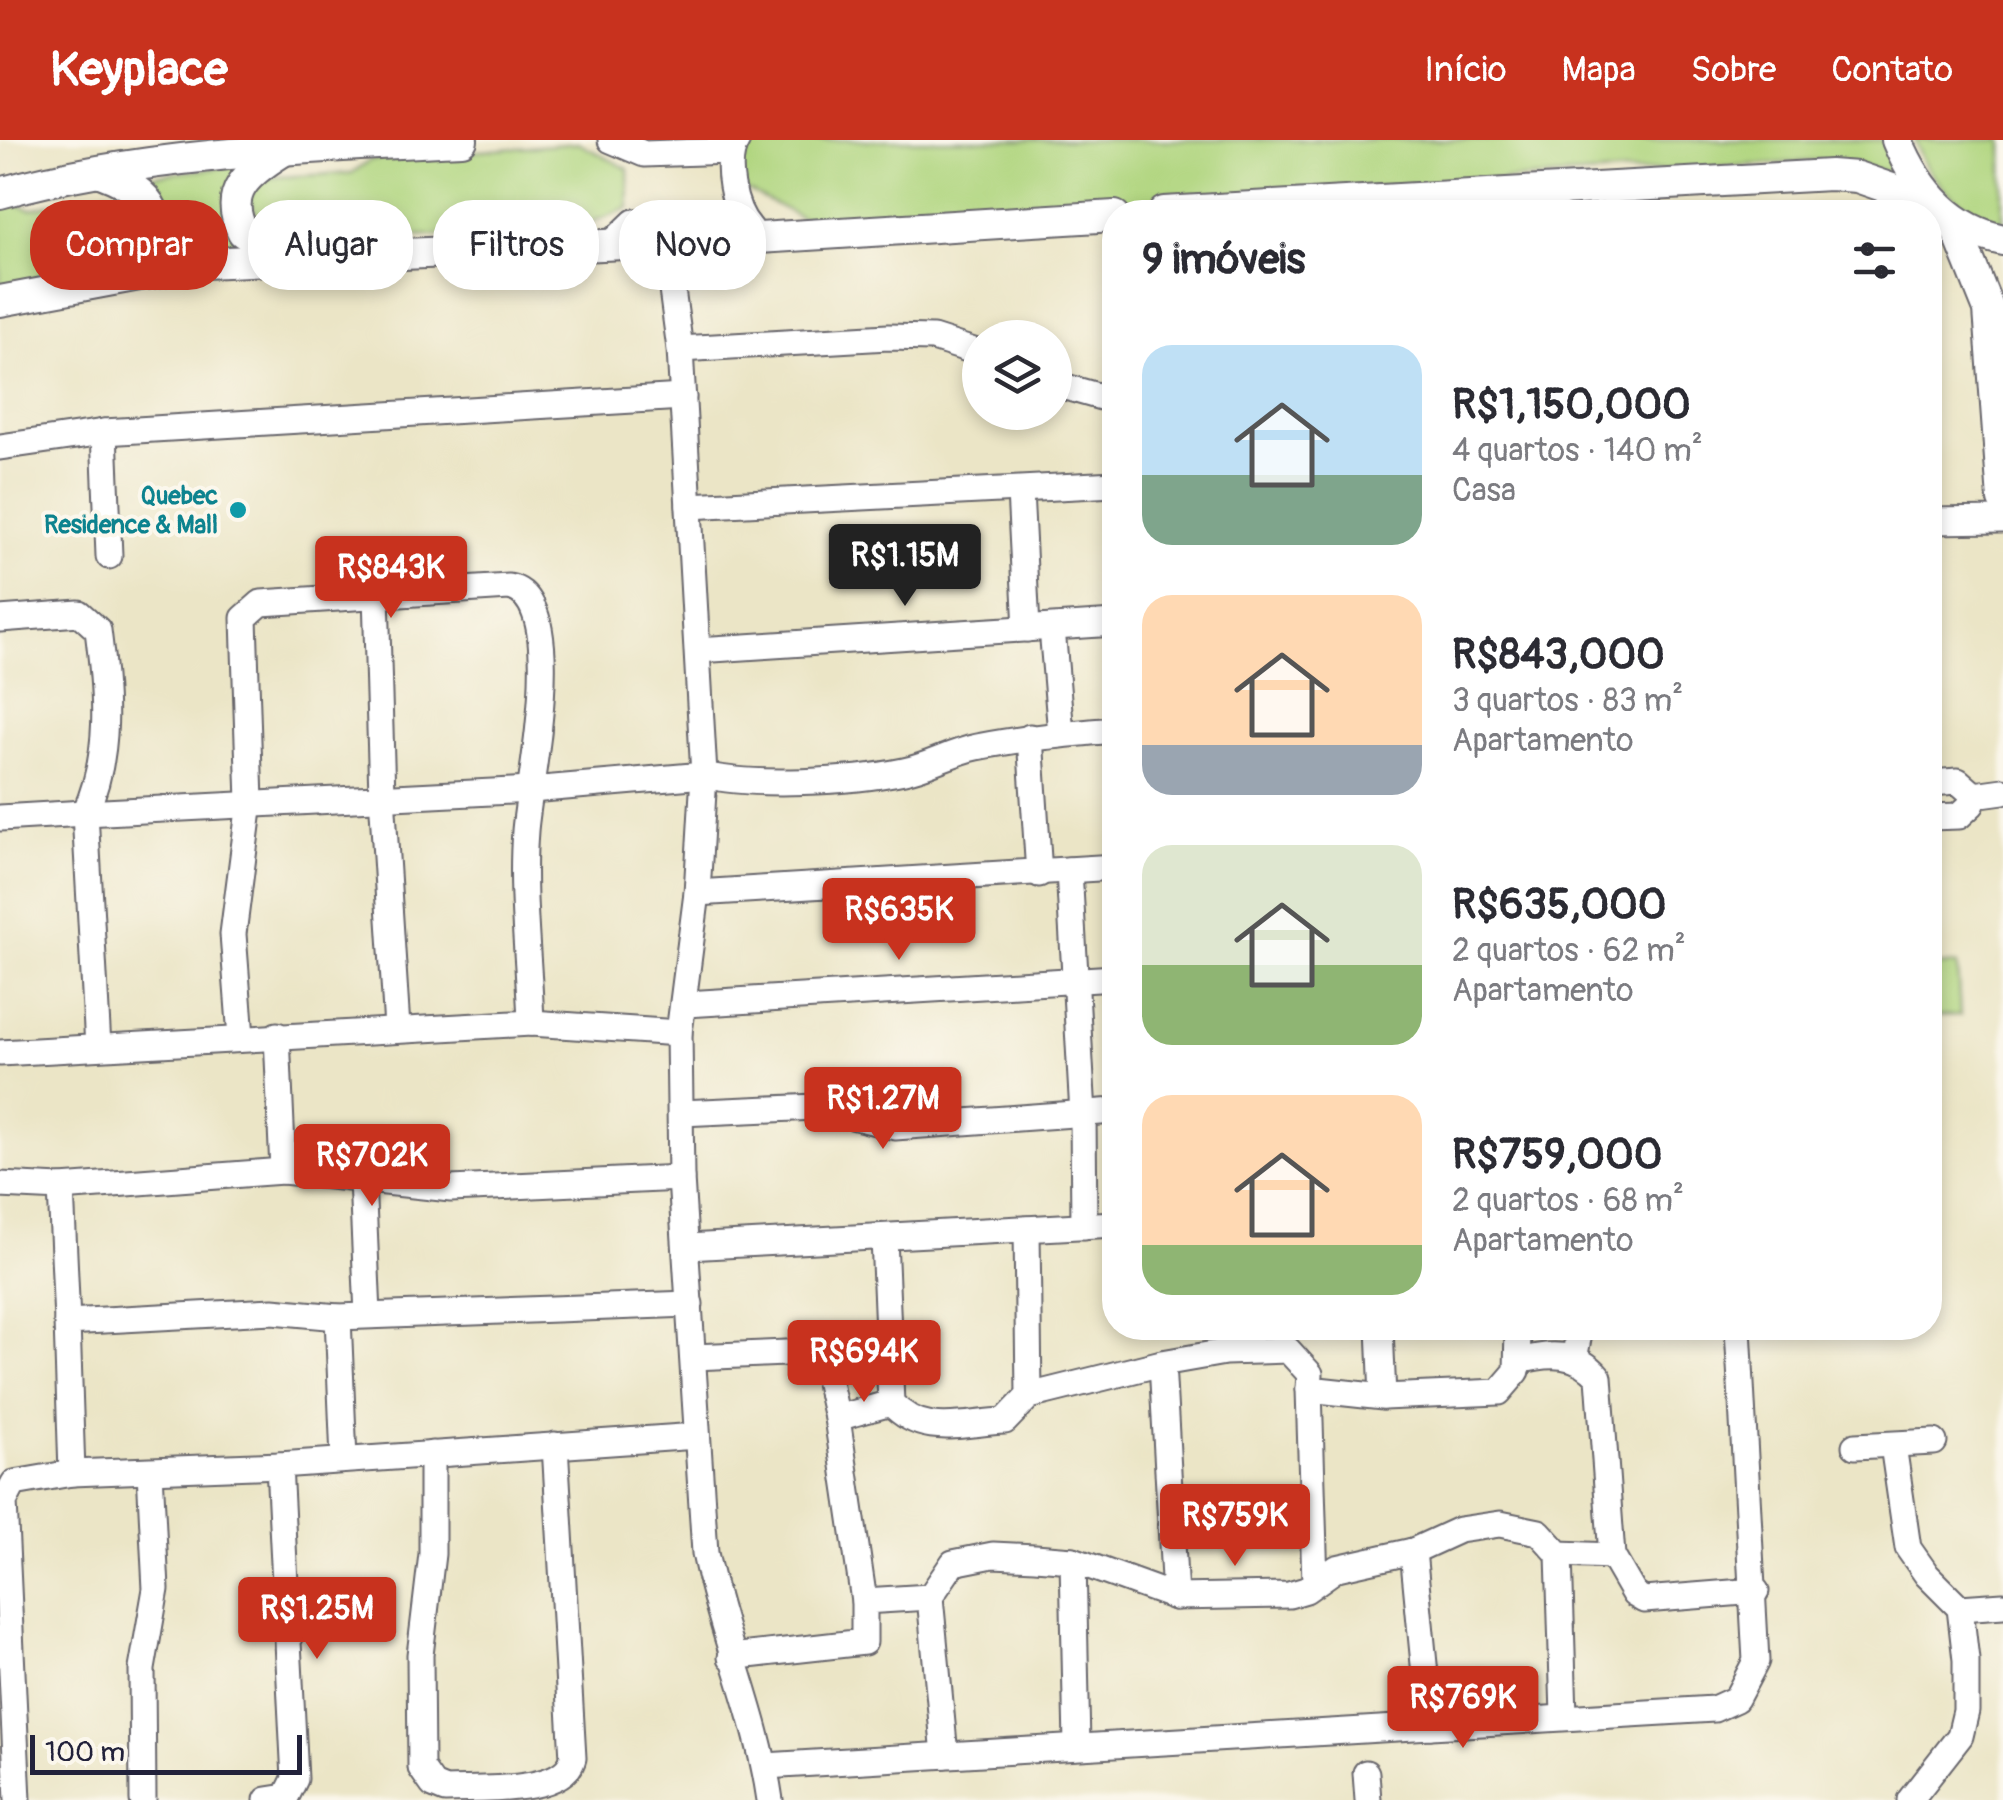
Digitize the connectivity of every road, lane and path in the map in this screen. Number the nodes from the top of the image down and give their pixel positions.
1 (462, 140) edge
2 (611, 140) edge
3 (1897, 140) edge
4 (288, 144) edge
5 (734, 146) edge
6 (103, 173) junction
7 (0, 193) edge
8 (147, 200) edge
9 (744, 200) edge
10 (1401, 200) edge
11 (1915, 200) edge
12 (1934, 200) edge
13 (1943, 211) joint
14 (1102, 216) edge
15 (766, 226) edge
16 (248, 235) edge
17 (619, 236) edge
18 (2003, 240) edge
19 (610, 245) junction
20 (619, 245) edge
21 (413, 253) edge
22 (51, 290) edge
23 (672, 290) edge
24 (0, 301) edge
25 (962, 347) edge
26 (680, 350) junction
27 (1072, 389) edge
28 (683, 397) junction
29 (1102, 397) edge
30 (104, 432) junction
31 (0, 447) edge
32 (1102, 485) edge
33 (1020, 490) junction
34 (2003, 500) edge
35 (689, 506) junction
36 (2003, 520) edge
37 (1942, 521) edge
38 (109, 556) dead end
39 (376, 594) junction
40 (0, 618) edge
41 (1102, 624) edge
42 (1039, 628) junction
43 (698, 650) junction
44 (1102, 731) edge
45 (1061, 734) junction
46 (1030, 737) junction
47 (704, 775) junction
48 (1942, 782) edge
49 (531, 790) junction
50 (2003, 791) edge
51 (382, 795) junction
52 (1974, 795) junction
53 (250, 802) junction
54 (85, 812) junction
55 (1942, 817) edge
56 (0, 818) edge
57 (1102, 868) edge
58 (1069, 870) junction
59 (1040, 874) junction
60 (697, 892) junction
61 (1102, 979) edge
62 (1072, 980) junction
63 (686, 1004) junction
64 (531, 1023) junction
65 (397, 1028) junction
66 (680, 1033) junction
67 (277, 1035) junction
68 (241, 1037) junction
69 (98, 1047) junction
70 (0, 1053) edge
71 (1102, 1112) edge
72 (680, 1113) junction
73 (1084, 1114) junction
74 (284, 1171) junction
75 (681, 1178) junction
76 (362, 1179) junction
77 (0, 1185) edge
78 (61, 1188) junction
79 (1102, 1225) edge
80 (1084, 1226) junction
81 (1028, 1229) junction
82 (884, 1238) junction
83 (687, 1247) junction
84 (690, 1304) junction
85 (368, 1315) junction
86 (338, 1316) junction
87 (67, 1322) junction
88 (1381, 1340) edge
89 (1518, 1340) edge
90 (1578, 1340) edge
91 (1740, 1340) edge
92 (693, 1357) junction
93 (1574, 1359) junction
94 (1519, 1361) junction
95 (1162, 1363) junction
96 (1309, 1389) junction
97 (1029, 1396) junction
98 (1383, 1398) junction
99 (891, 1403) junction
100 (837, 1418) junction
101 (697, 1436) junction
102 (1934, 1442) dead end
103 (555, 1445) junction
104 (1893, 1445) junction
105 (1855, 1446) dead end
106 (432, 1454) junction
107 (344, 1460) junction
108 (279, 1466) junction
109 (150, 1471) junction
110 (72, 1473) junction
111 (1413, 1551) junction
112 (1559, 1554) junction
113 (1612, 1556) junction
114 (1073, 1560) junction
115 (1315, 1583) junction
116 (1756, 1590) junction
117 (1175, 1596) junction
118 (930, 1597) junction
119 (864, 1602) junction
120 (2003, 1605) edge
121 (1960, 1608) junction
122 (731, 1657) junction
123 (1564, 1716) junction
124 (1430, 1726) junction
125 (1077, 1746) junction
126 (945, 1755) junction
127 (7, 1765) edge
128 (765, 1766) junction
129 (1366, 1773) dead end
130 (18, 1800) edge
131 (143, 1800) edge
132 (267, 1800) edge
133 (770, 1800) edge
134 (1368, 1800) edge
135 (1910, 1800) edge

1 - 4 main road
2 - 5 street
3 - 12 main road
4 - 6 main road
4 - 16 main road
5 - 9 street
6 - 7 main road
6 - 8 main road
10 - 11 main road
13 - 18 main road
13 - 34 main road
14 - 15 main road
17 - 19 street
19 - 20 main road
19 - 21 main road
22 - 24 main road
23 - 26 street
25 - 26 street
26 - 28 street
27 - 29 street
28 - 30 street
28 - 35 street
30 - 31 street
30 - 38 street
32 - 33 street
33 - 35 street
33 - 42 street
35 - 43 street
36 - 37 street
39 - 49 street
39 - 51 street
39 - 53 street
40 - 54 street
41 - 42 street
42 - 43 street
42 - 45 street
43 - 47 street
44 - 45 street
45 - 46 street
46 - 47 street
46 - 59 street
47 - 49 street
47 - 60 street
48 - 52 street
49 - 51 street
49 - 64 street
50 - 52 street
51 - 53 street
51 - 65 street
52 - 55 street
53 - 54 street
53 - 68 street
54 - 56 street
54 - 69 street
57 - 58 street
58 - 59 street
58 - 62 street
59 - 60 street
60 - 63 street
61 - 62 street
62 - 63 street
62 - 73 street
63 - 66 street
64 - 65 street
64 - 66 street
65 - 67 street
66 - 72 street
67 - 68 street
67 - 74 street
68 - 69 street
69 - 70 street
71 - 73 street
72 - 73 street
72 - 75 street
73 - 80 street
74 - 76 street
74 - 78 street
75 - 76 street
75 - 83 street
76 - 85 street
77 - 78 street
78 - 87 street
79 - 80 street
80 - 81 street
81 - 82 street
81 - 97 street
82 - 83 street
82 - 99 street
83 - 84 street
84 - 85 street
84 - 92 street
85 - 86 street
86 - 87 street
86 - 107 street
87 - 110 street
88 - 98 street
89 - 94 street
90 - 93 street
91 - 116 street
92 - 100 street
92 - 101 street
93 - 94 street
93 - 113 street
94 - 98 street
95 - 96 street
95 - 97 street
95 - 117 street
96 - 98 street
96 - 115 street
97 - 99 street
99 - 100 street
100 - 119 street
101 - 103 street
101 - 122 street
102 - 104 street
103 - 106 street
103 - 106 street
104 - 105 street
104 - 121 street
106 - 107 street
107 - 108 street
108 - 109 street
108 - 132 street
109 - 110 street
109 - 131 street
110 - 127 street
111 - 112 street
111 - 115 street
111 - 124 street
112 - 113 street
112 - 123 street
113 - 116 street
114 - 117 street
114 - 118 street
114 - 125 street
115 - 117 street
116 - 123 street
118 - 119 street
118 - 126 street
119 - 122 street
120 - 121 street
121 - 135 street
122 - 128 street
123 - 124 street
124 - 125 street
125 - 126 street
126 - 128 street
127 - 130 street
128 - 133 street
129 - 134 street

